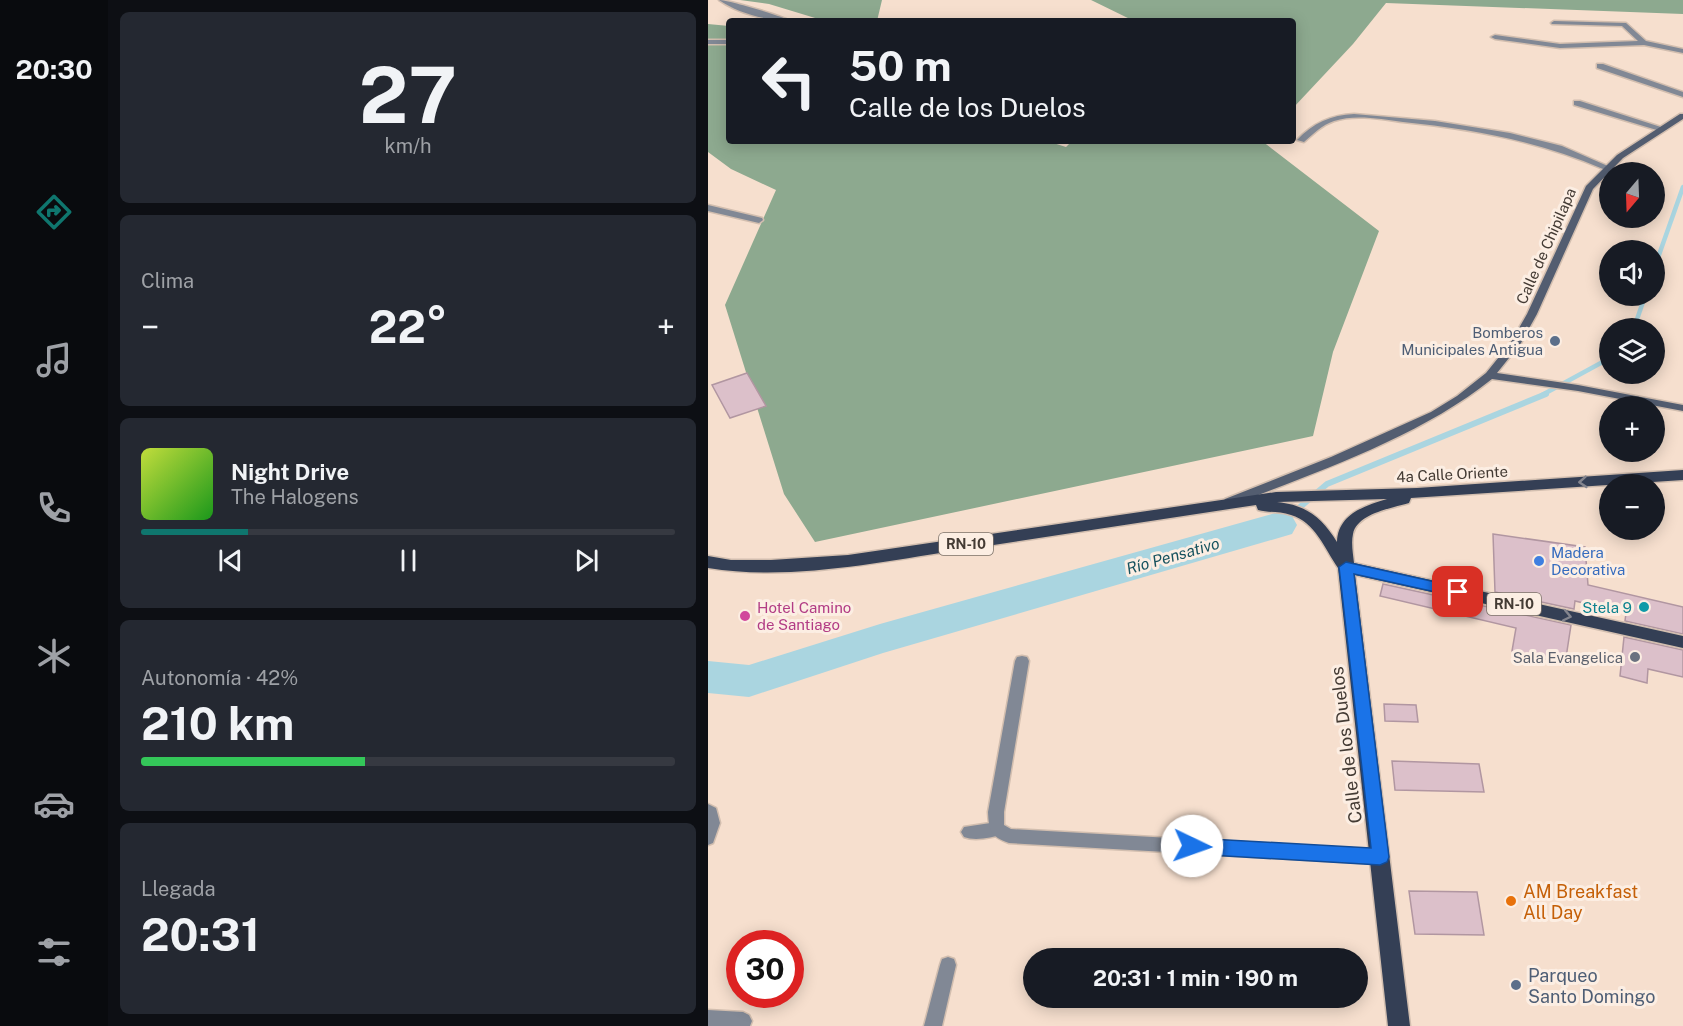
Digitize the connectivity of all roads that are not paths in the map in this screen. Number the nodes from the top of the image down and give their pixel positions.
1 (723, 0) edge
2 (776, 18) edge
3 (1554, 23) dead end
4 (1495, 37) dead end
5 (708, 42) edge
6 (726, 42) edge
7 (1644, 43) junction
8 (1683, 51) edge
9 (1600, 66) dead end
10 (1683, 95) edge
11 (1577, 103) dead end
12 (1683, 116) edge
13 (1663, 129) junction
14 (1301, 140) dead end
15 (1614, 162) edge
16 (1599, 164) edge
17 (1599, 175) edge
18 (708, 208) edge
19 (759, 220) dead end
20 (1490, 375) junction
21 (1683, 408) edge
22 (1683, 475) edge
23 (1417, 494) junction
24 (1222, 505) junction
25 (708, 562) edge
26 (1346, 567) junction
27 (1683, 642) edge
28 (1022, 661) dead end
29 (708, 812) edge
30 (998, 829) junction
31 (969, 832) dead end
32 (708, 838) edge
33 (1380, 857) junction
34 (948, 965) dead end
35 (708, 1019) edge
36 (743, 1021) dead end
37 (933, 1026) edge
38 (1399, 1026) edge

1 - 2 street
3 - 7 street
4 - 7 street
5 - 6 street
7 - 8 street
9 - 10 street
11 - 13 street
12 - 13 main road, Calle de Chipilapa / RN-10
13 - 15 main road, Calle de Chipilapa / RN-10
14 - 16 street
17 - 20 main road, Calle de Chipilapa / RN-10
18 - 19 street
20 - 21 main road
20 - 24 main road, Calle de Chipilapa / RN-10
22 -> 23 main road, 4a Calle Oriente / RN-10
23 - 24 main road, 4a Calle Oriente / RN-10
23 - 26 main road, Calle de los Duelos
24 - 25 main road, RN-10
24 - 26 main road, Calle de los Duelos / RN-10
26 -> 27 main road, RN-10
26 - 33 main road, Calle de los Duelos
28 - 30 street
29 - 32 street
30 - 31 street
30 - 33 street
33 - 38 main road, Calle de los Duelos
34 - 37 street
35 - 36 street

